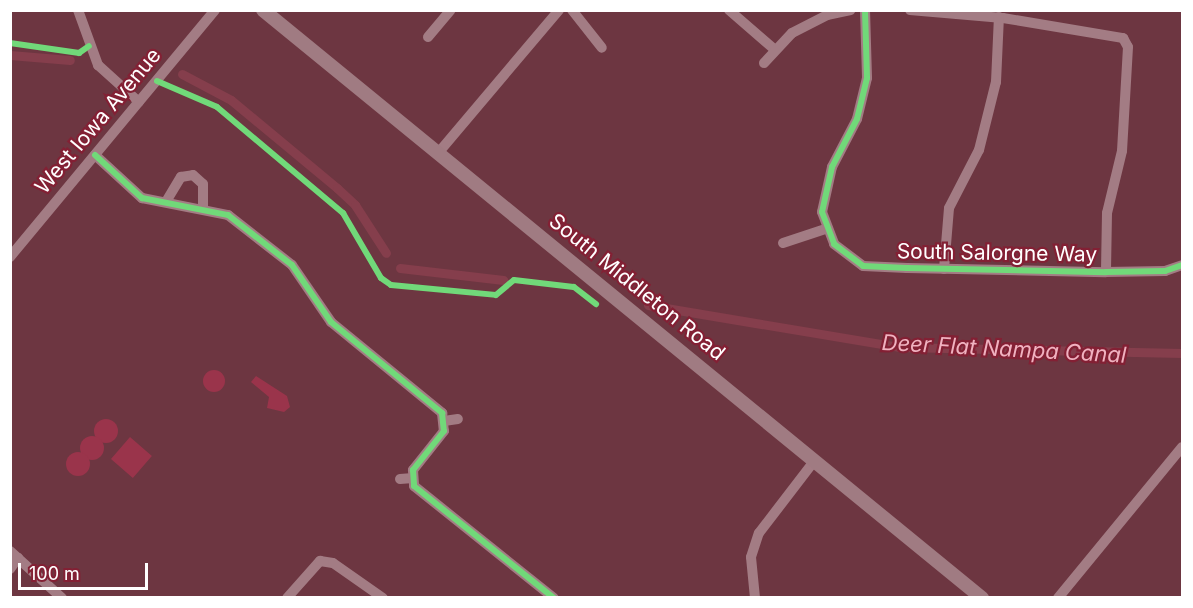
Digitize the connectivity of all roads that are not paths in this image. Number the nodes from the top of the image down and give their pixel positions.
1 (78, 10) edge
2 (215, 10) edge
3 (263, 10) edge
4 (450, 10) edge
5 (559, 10) edge
6 (572, 10) edge
7 (729, 10) edge
8 (850, 10) edge
9 (865, 10) edge
10 (910, 10) edge
11 (999, 17) junction
12 (428, 37) dead end
13 (602, 48) dead end
14 (774, 49) junction
15 (764, 63) dead end
16 (139, 102) junction
17 (439, 152) junction
18 (95, 155) junction
19 (167, 200) junction
20 (203, 208) junction
21 (828, 228) junction
22 (783, 243) dead end
23 (10, 257) edge
24 (1182, 265) edge
25 (944, 269) junction
26 (1106, 272) junction
27 (458, 419) dead end
28 (444, 421) junction
29 (1182, 447) edge
30 (815, 460) junction
31 (413, 478) junction
32 (400, 479) dead end
33 (14, 554) edge
34 (10, 569) edge
35 (62, 597) edge
36 (287, 597) edge
37 (383, 597) edge
38 (554, 597) edge
39 (755, 597) edge
40 (982, 597) edge
41 (1058, 597) edge

1 - 16 street
2 - 16 street, West Iowa Avenue
3 - 17 main road, South Middleton Road
4 - 12 street
5 - 17 street
6 - 13 street
7 - 14 street
8 - 14 street
9 - 21 street
10 - 11 street
11 - 25 street
11 - 26 street
14 - 15 street
16 - 18 street, West Iowa Avenue
17 - 30 main road, South Middleton Road
18 - 19 street
18 - 23 street, West Iowa Avenue
19 - 20 street
19 - 20 street
20 - 28 street
21 - 22 street
21 - 25 street, South Salorgne Way
24 - 26 street, South Salorgne Way
25 - 26 street, South Salorgne Way
27 - 28 street
28 - 31 street
29 - 41 street
30 - 39 street
30 - 40 main road, South Middleton Road
31 - 32 street
31 - 38 street
33 - 34 street
33 - 35 street
36 - 37 street

